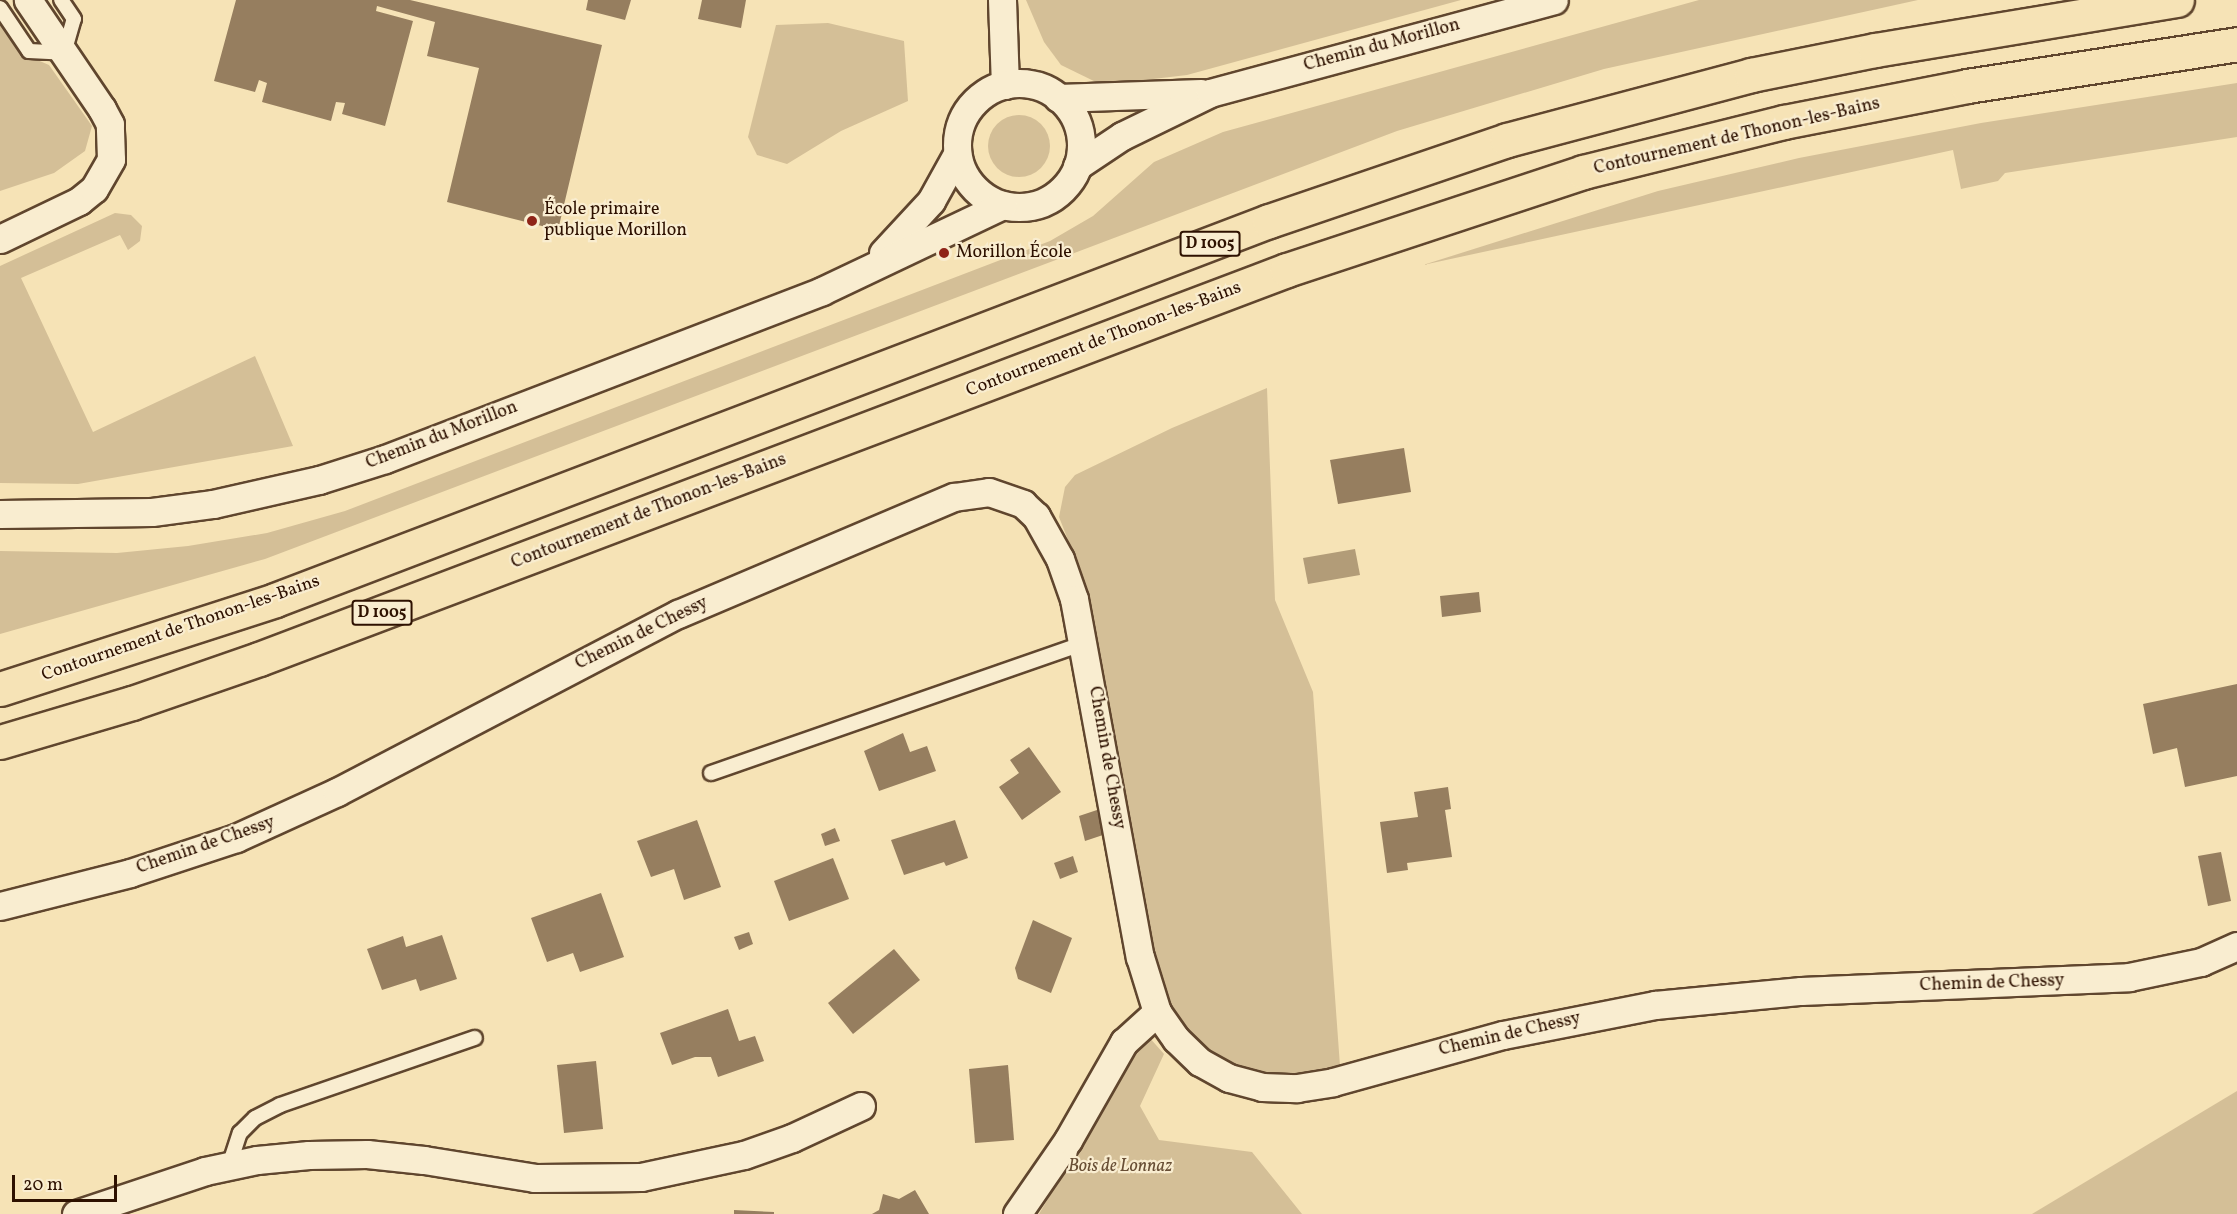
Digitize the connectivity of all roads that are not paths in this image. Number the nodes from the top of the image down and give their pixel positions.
1 (28, 0) edge
2 (61, 0) edge
3 (1002, 0) edge
4 (1554, 0) edge
5 (2177, 0) edge
6 (0, 8) edge
7 (2237, 44) edge
8 (64, 53) junction
9 (1005, 85) junction
10 (1210, 93) junction
11 (1058, 98) junction
12 (957, 154) junction
13 (1077, 166) junction
14 (1003, 205) junction
15 (0, 239) edge
16 (863, 270) junction
17 (0, 514) edge
18 (1084, 643) junction
19 (0, 689) edge
20 (0, 742) edge
21 (711, 773) dead end
22 (0, 906) edge
23 (2237, 946) edge
24 (1157, 1012) junction
25 (475, 1038) dead end
26 (861, 1106) dead end
27 (229, 1166) junction
28 (76, 1214) edge
29 (1017, 1214) edge

1 - 8 street
2 - 8 lane
3 - 9 street
4 - 10 street, Chemin du Morillon
5 - 19 highway, Contournement de Thonon-les-Bains / D 1005
6 - 8 lane
7 - 20 highway, Contournement de Thonon-les-Bains / D 1005
8 - 15 street
9 - 11 street
9 - 12 street
10 - 11 street, Chemin du Morillon
10 - 13 street, Chemin du Morillon
11 - 13 street
12 - 14 street
12 - 16 street, Chemin du Morillon
13 - 14 street
14 - 16 street, Chemin du Morillon
16 - 17 street, Chemin du Morillon
18 - 21 lane
18 - 22 street, Chemin de Chessy
18 - 24 street, Chemin de Chessy
23 - 24 street, Chemin de Chessy
24 - 29 street
25 - 27 lane
26 - 27 street
27 - 28 street

